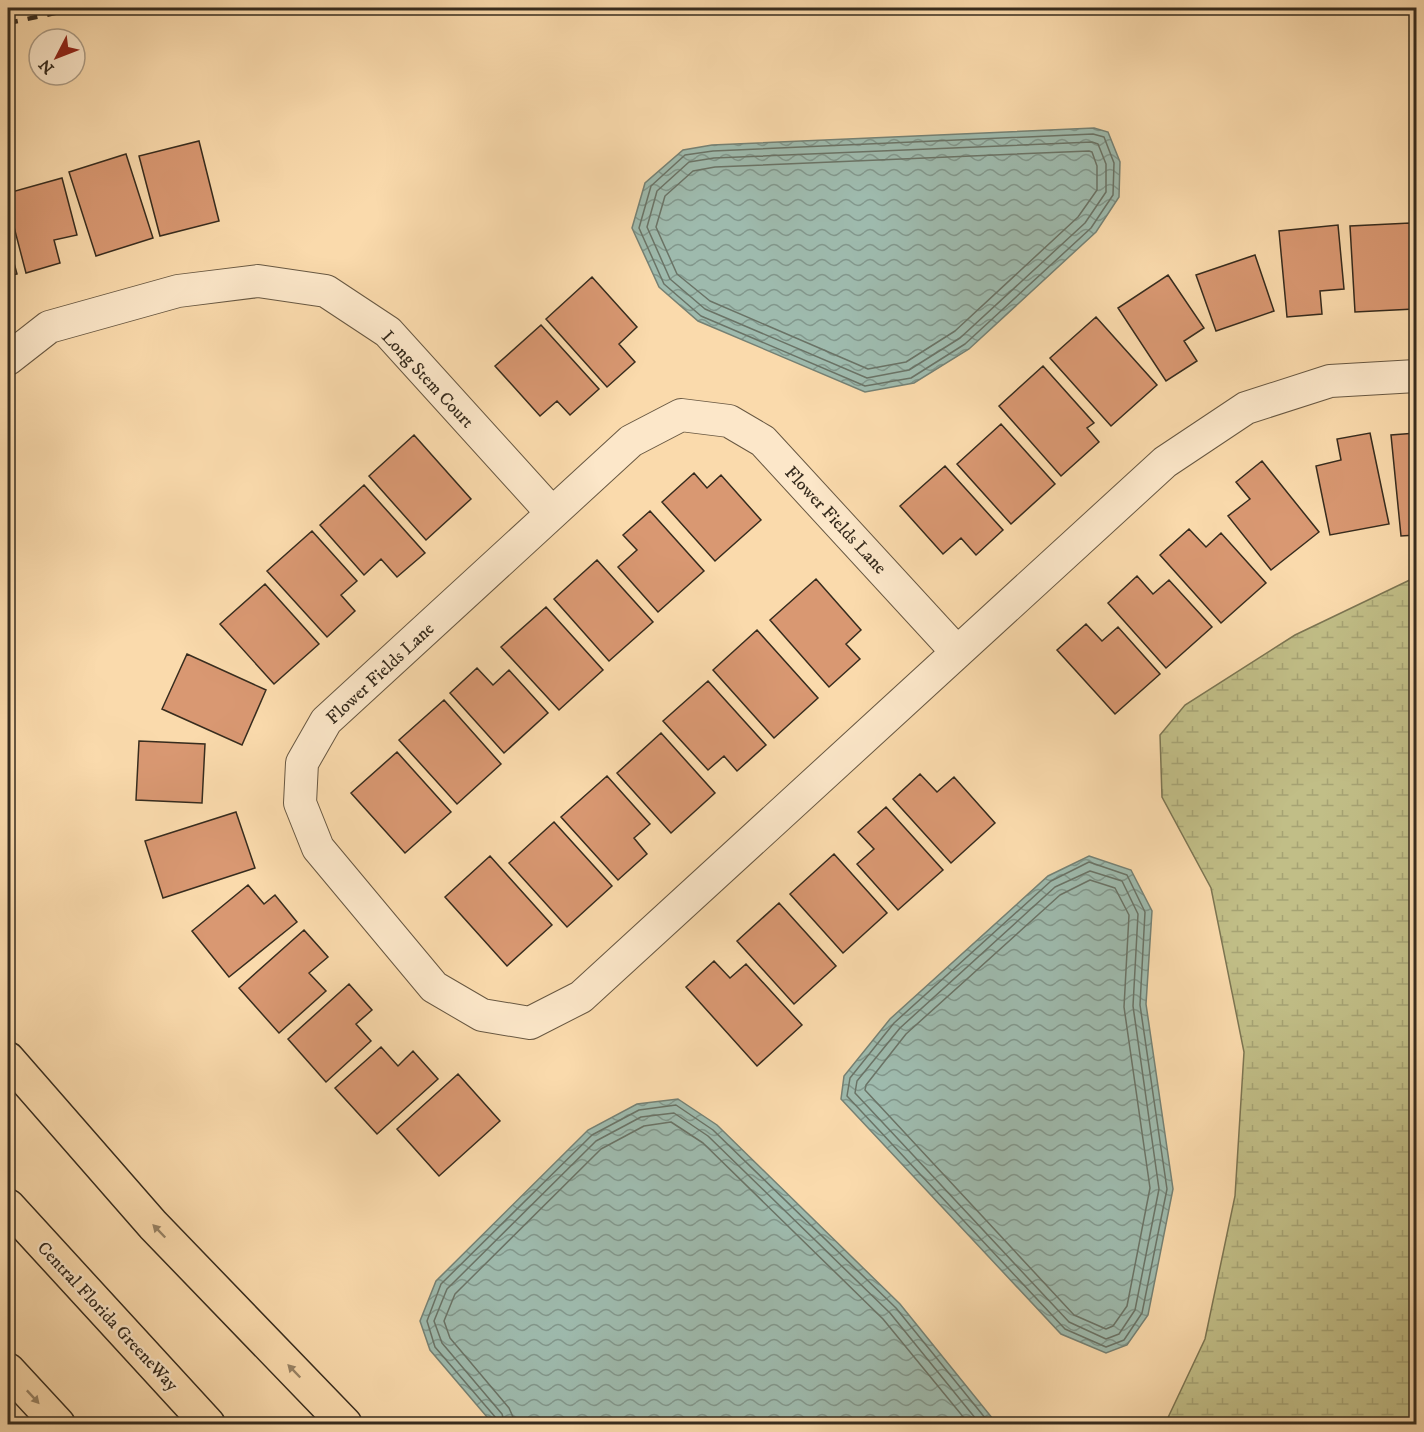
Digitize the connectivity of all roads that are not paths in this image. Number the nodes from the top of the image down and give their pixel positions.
1 (8, 359) edge
2 (1416, 376) edge
3 (552, 513) junction
4 (957, 652) junction
5 (8, 1059) edge
6 (8, 1206) edge
7 (8, 1370) edge
8 (342, 1421) edge
9 (58, 1425) edge
10 (208, 1425) edge

1 - 3 street, Long Stem Court
2 - 4 street, Flower Fields Lane
3 - 4 street, Flower Fields Lane
3 - 4 street, Flower Fields Lane
8 -> 5 highway
6 - 10 highway, Central Florida GreeneWay
7 -> 9 highway

